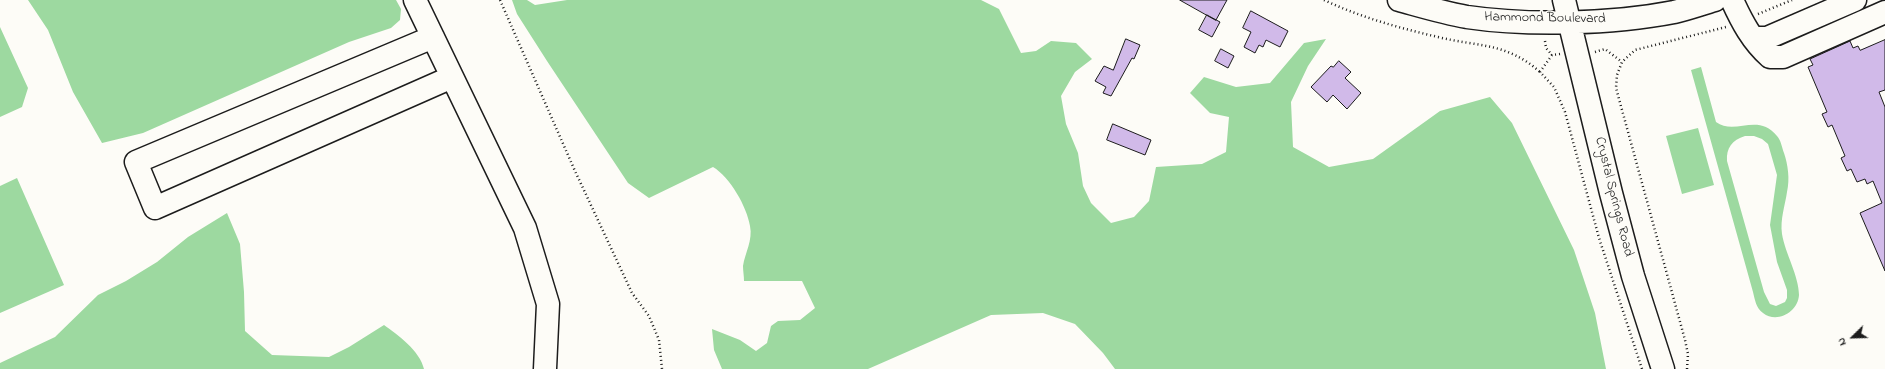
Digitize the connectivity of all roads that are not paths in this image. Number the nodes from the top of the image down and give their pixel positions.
1 (415, 0) edge
2 (1399, 0) edge
3 (1564, 0) edge
4 (1715, 0) edge
5 (1732, 0) edge
6 (1855, 0) edge
7 (1885, 12) edge
8 (1571, 22) junction
9 (1747, 29) junction
10 (433, 37) junction
11 (452, 77) junction
12 (545, 369) edge
13 (1663, 369) edge

1 - 10 street
2 - 8 street, Hammond Boulevard
3 - 8 street, Crystal Springs Road
4 - 8 street, Hammond Boulevard
5 - 9 street
6 - 9 street
7 - 9 street
8 - 13 street, Crystal Springs Road
10 - 11 street
10 - 11 street
11 - 12 street

